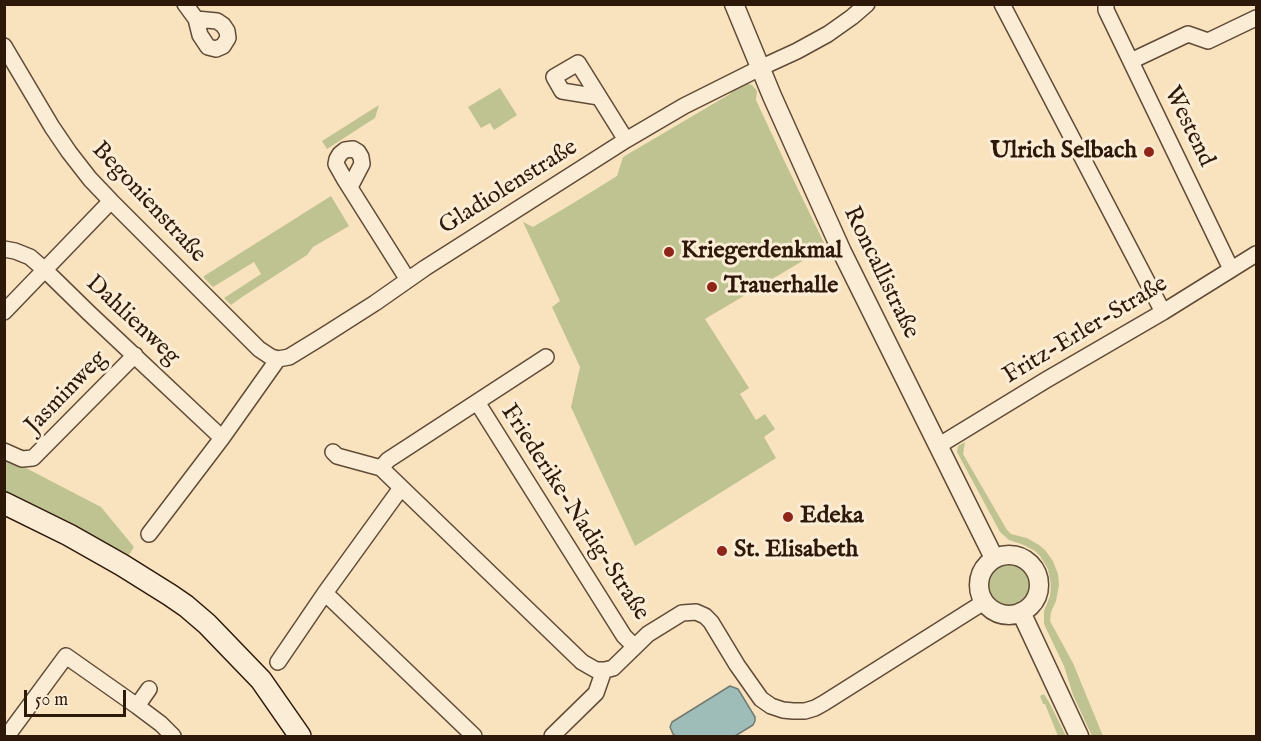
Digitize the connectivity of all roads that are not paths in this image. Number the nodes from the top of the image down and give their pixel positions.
1 (185, 4) edge
2 (734, 4) edge
3 (867, 4) edge
4 (1002, 4) edge
5 (1106, 4) edge
6 (196, 19) dead end
7 (1256, 21) edge
8 (4, 46) edge
9 (1131, 61) junction
10 (760, 68) junction
11 (599, 97) dead end
12 (626, 140) junction
13 (350, 187) dead end
14 (111, 201) junction
15 (4, 249) edge
16 (1257, 254) edge
17 (1231, 269) junction
18 (45, 270) junction
19 (408, 280) junction
20 (4, 312) edge
21 (1163, 312) junction
22 (135, 355) junction
23 (546, 357) dead end
24 (284, 358) junction
25 (477, 402) junction
26 (222, 438) junction
27 (938, 446) junction
28 (4, 451) edge
29 (333, 452) dead end
30 (381, 468) junction
31 (401, 488) junction
32 (4, 502) edge
33 (148, 534) dead end
34 (994, 558) junction
35 (325, 593) junction
36 (984, 602) junction
37 (1020, 612) junction
38 (635, 647) junction
39 (278, 663) dead end
40 (604, 670) junction
41 (149, 689) dead end
42 (137, 706) junction
43 (7, 736) edge
44 (173, 736) edge
45 (300, 736) edge
46 (474, 736) edge
47 (552, 736) edge
48 (1079, 736) edge

1 - 6 street
2 - 10 street, Roncallistraße
3 - 10 street, Gladiolenstraße
4 - 21 street
5 - 9 street, Westend
7 - 9 street
8 - 14 street, Begonienstraße
9 - 17 street, Westend
10 - 12 street, Gladiolenstraße
10 - 27 street, Roncallistraße
11 - 12 street
12 - 19 street, Gladiolenstraße
13 - 19 street
14 - 18 street
14 - 24 street, Begonienstraße
15 - 18 street, Dahlienweg
16 - 17 street, Fritz-Erler-Straße
17 - 21 street, Fritz-Erler-Straße
18 - 20 street
18 - 22 street, Dahlienweg
19 - 24 street, Gladiolenstraße
21 - 27 street, Fritz-Erler-Straße
22 - 26 street, Dahlienweg
22 - 28 street, Jasminweg
23 - 25 street
24 - 26 street, Gladiolenstraße
25 - 30 street
25 - 38 street, Friederike-Nadig-Straße
26 - 33 street, Gladiolenstraße
27 - 34 street, Roncallistraße
29 - 30 street
30 - 31 street
31 - 35 street
31 - 40 street
32 - 45 main road
34 - 36 street
34 - 37 street
35 - 39 street
35 - 46 street
36 - 37 street
36 - 38 street
37 - 48 street
38 - 40 street
40 - 47 street
41 - 42 street
42 - 43 street
42 - 44 street

